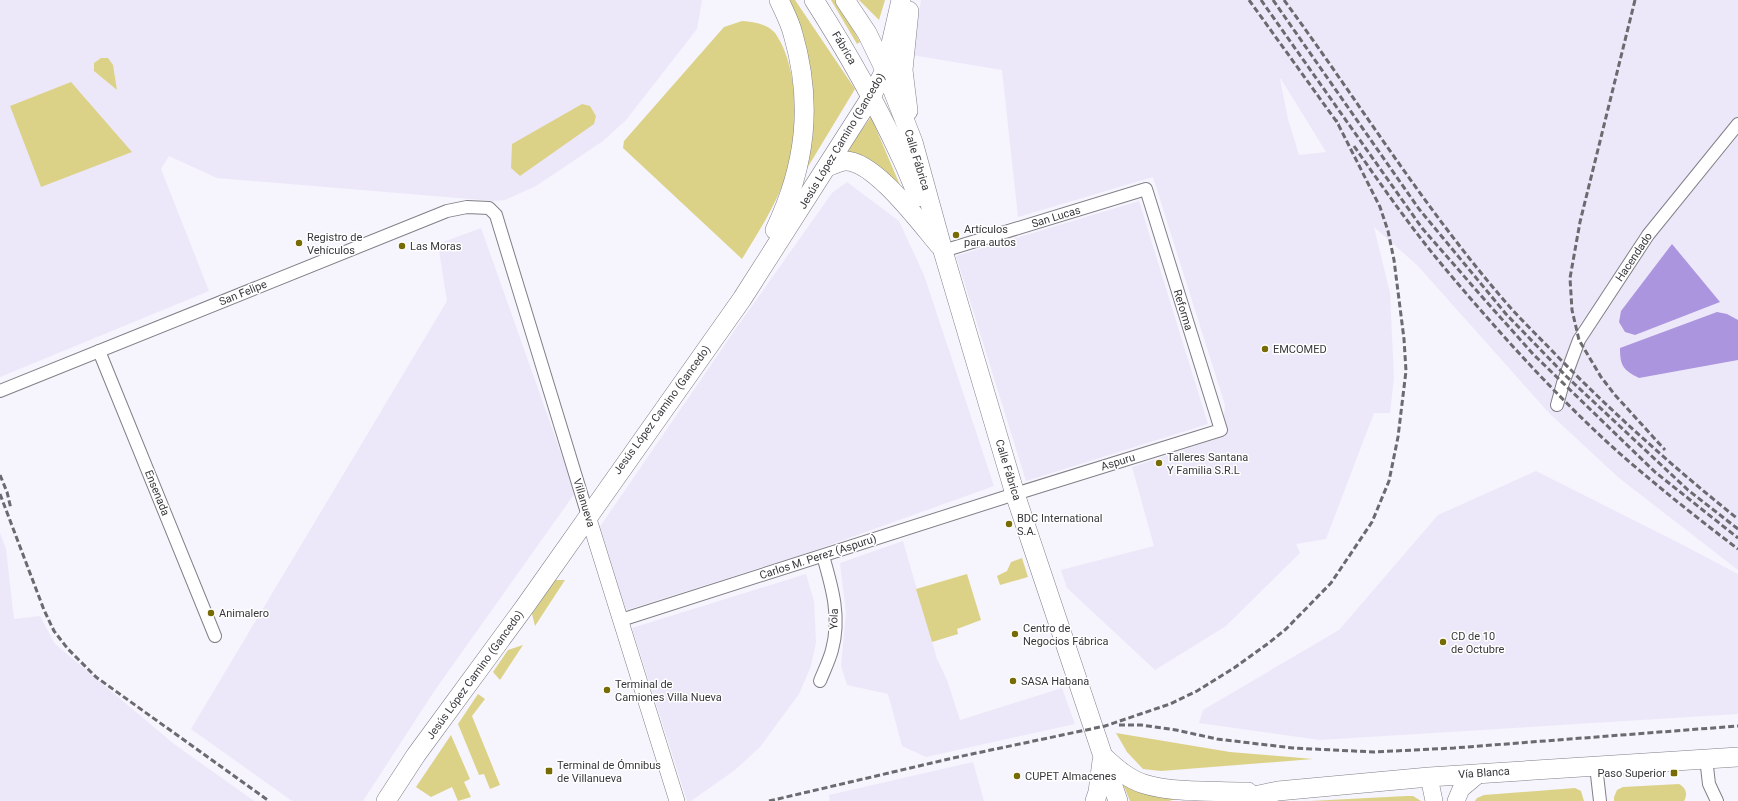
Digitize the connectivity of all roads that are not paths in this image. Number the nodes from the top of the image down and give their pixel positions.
1 (779, 0) edge
2 (814, 0) edge
3 (845, 0) edge
4 (901, 0) edge
5 (910, 0) edge
6 (885, 70) junction
7 (871, 97) junction
8 (1738, 124) edge
9 (913, 142) junction
10 (827, 167) junction
11 (1146, 189) joint
12 (489, 208) joint
13 (943, 251) junction
14 (742, 298) junction
15 (99, 351) junction
16 (0, 391) edge
17 (1557, 405) dead end
18 (1221, 430) joint
19 (1015, 494) junction
20 (588, 516) junction
21 (823, 556) junction
22 (621, 620) junction
23 (215, 636) dead end
24 (820, 682) dead end
25 (1102, 755) junction
26 (1738, 757) edge
27 (1706, 758) junction
28 (1596, 766) junction
29 (1480, 773) junction
30 (1429, 777) junction
31 (1276, 795) edge
32 (386, 801) edge
33 (676, 801) edge
34 (1094, 801) edge
35 (1118, 801) edge
36 (1231, 801) edge
37 (1434, 801) edge
38 (1456, 801) edge
39 (1600, 801) edge
40 (1718, 801) edge

1 - 14 main road
2 - 7 main road, Fábrica
3 - 6 main road
4 - 6 main road, Jesús López Camino (Gancedo)
5 - 9 main road
6 - 7 main road, Jesús López Camino (Gancedo)
6 - 9 main road, Calle Fábrica
7 - 10 main road, Jesús López Camino (Gancedo)
7 - 13 main road, Calle Fábrica
8 - 17 street, Hacendado
9 - 13 main road, Calle Fábrica
10 - 13 main road
10 - 14 main road, Jesús López Camino (Gancedo)
11 - 13 street, San Lucas
11 - 18 street, Reforma
12 - 15 street, San Felipe
12 - 20 street, Villanueva
13 - 19 main road, Calle Fábrica
14 - 20 main road, Jesús López Camino (Gancedo)
15 - 16 street, San Felipe
15 - 23 street, Ensenada
18 - 19 street, Aspuru
19 - 21 street, Carlos M. Perez (Aspuru)
19 - 25 main road, Calle Fábrica
20 - 22 street, Villanueva
20 - 32 main road, Jesús López Camino (Gancedo)
21 - 22 street, Carlos M. Perez (Aspuru)
21 - 24 street, Yola
22 - 33 street, Villanueva
25 - 31 main road
25 - 34 main road
25 - 35 main road, Calle Fábrica
26 - 27 main road, Vía Blanca
27 - 28 main road, Vía Blanca
27 - 40 street
28 - 29 main road, Vía Blanca
28 - 39 street
29 - 30 main road, Vía Blanca
29 - 38 main road
30 - 31 main road, Vía Blanca
30 - 37 main road
31 - 36 main road, Vía Blanca

